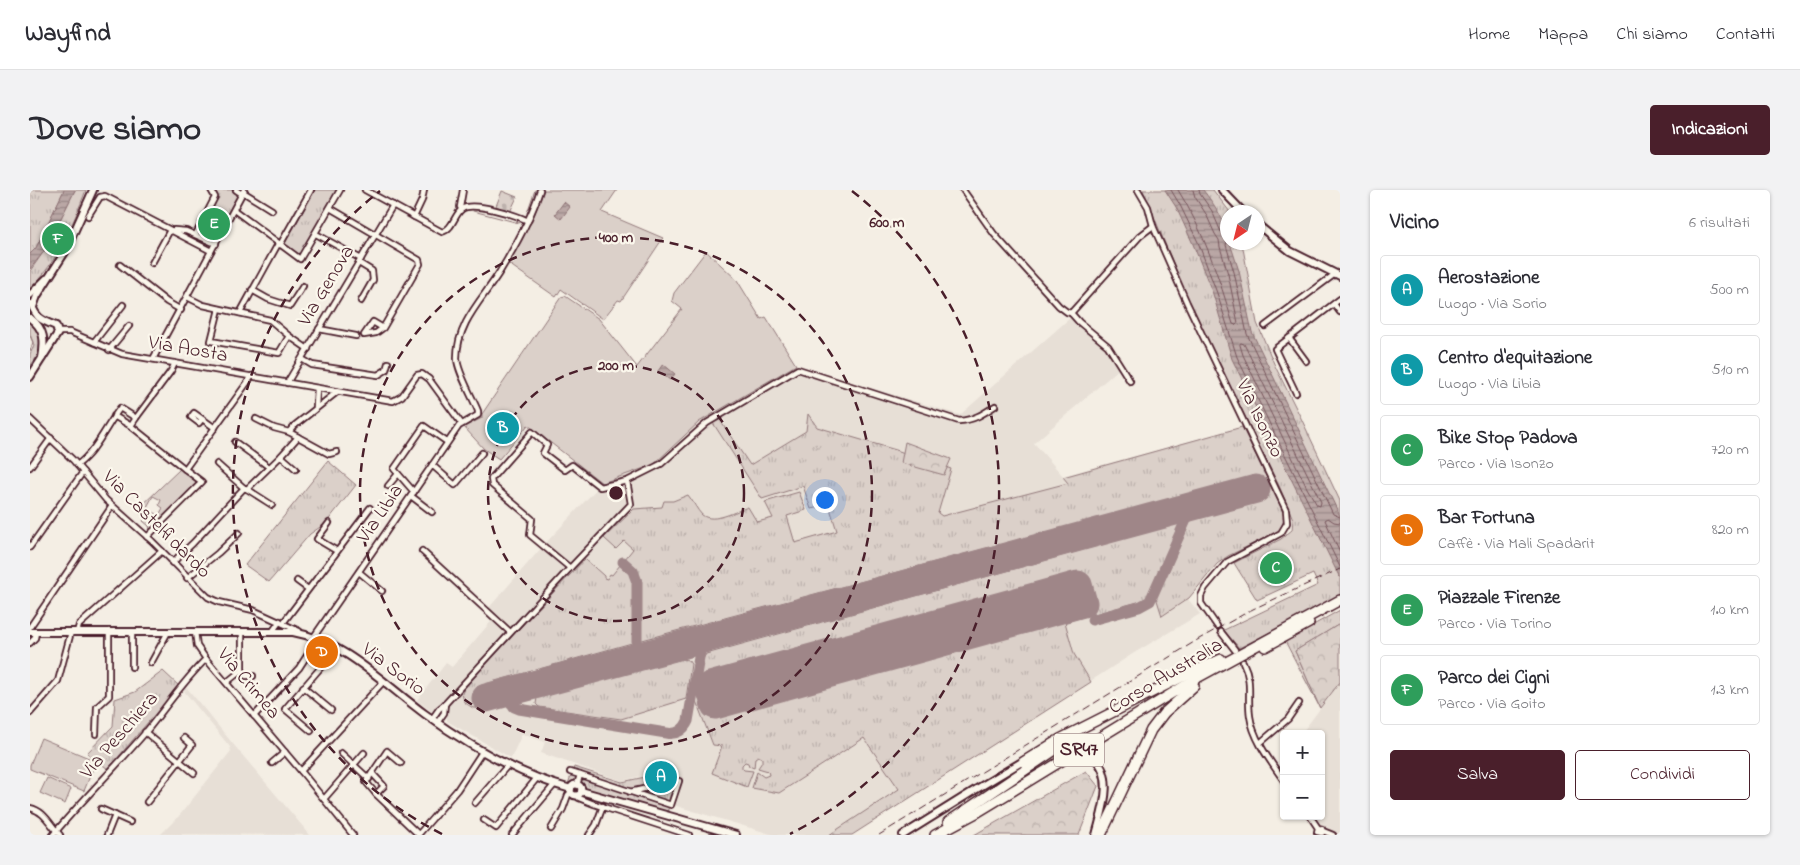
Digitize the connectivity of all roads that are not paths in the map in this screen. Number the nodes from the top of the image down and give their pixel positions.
1 (93, 190) edge
2 (211, 190) edge
3 (236, 190) edge
4 (311, 190) edge
5 (340, 190) edge
6 (366, 190) edge
7 (424, 190) edge
8 (463, 190) edge
9 (540, 190) edge
10 (963, 190) edge
11 (1138, 190) edge
12 (1222, 190) edge
13 (243, 192) edge
14 (392, 205) junction
15 (1236, 205) edge
16 (330, 208) junction
17 (462, 209) junction
18 (234, 210) junction
19 (272, 210) dead end
20 (88, 216) dead end
21 (414, 217) junction
22 (528, 221) junction
23 (1153, 226) junction
24 (170, 230) junction
25 (1265, 231) edge
26 (196, 234) junction
27 (316, 234) junction
28 (376, 234) junction
29 (216, 244) junction
30 (279, 244) junction
31 (211, 252) junction
32 (360, 261) junction
33 (152, 263) dead end
34 (120, 265) dead end
35 (50, 275) junction
36 (1338, 275) edge
37 (303, 286) dead end
38 (252, 290) junction
39 (30, 295) edge
40 (187, 297) junction
41 (1340, 299) edge
42 (361, 301) dead end
43 (1334, 304) junction
44 (123, 305) dead end
45 (31, 308) edge
46 (219, 309) junction
47 (181, 310) junction
48 (1340, 312) edge
49 (240, 313) junction
50 (1071, 313) junction
51 (30, 318) edge
52 (50, 324) junction
53 (129, 326) dead end
54 (1265, 326) dead end
55 (383, 328) dead end
56 (319, 329) junction
57 (58, 332) junction
58 (43, 335) junction
59 (289, 336) junction
60 (356, 336) dead end
61 (1289, 338) junction
62 (54, 340) junction
63 (94, 342) junction
64 (308, 349) junction
65 (109, 350) junction
66 (302, 359) junction
67 (41, 360) junction
68 (153, 360) junction
69 (1306, 361) dead end
70 (388, 362) dead end
71 (175, 363) junction
72 (252, 376) junction
73 (30, 377) edge
74 (1222, 378) junction
75 (1130, 381) dead end
76 (1215, 381) dead end
77 (287, 382) junction
78 (317, 388) junction
79 (337, 392) junction
80 (1296, 393) dead end
81 (995, 406) dead end
82 (316, 409) junction
83 (114, 416) junction
84 (136, 418) junction
85 (30, 419) edge
86 (202, 419) dead end
87 (256, 419) dead end
88 (461, 424) junction
89 (131, 426) junction
90 (215, 428) junction
91 (289, 432) junction
92 (298, 437) junction
93 (51, 438) junction
94 (235, 442) dead end
95 (447, 442) junction
96 (337, 452) dead end
97 (482, 452) dead end
98 (281, 456) junction
99 (217, 464) dead end
100 (77, 465) junction
101 (432, 465) junction
102 (30, 467) edge
103 (269, 467) junction
104 (296, 469) dead end
105 (185, 470) junction
106 (82, 472) junction
107 (398, 474) junction
108 (626, 481) junction
109 (455, 485) junction
110 (388, 486) dead end
111 (246, 488) junction
112 (451, 491) dead end
113 (413, 494) junction
114 (272, 505) dead end
115 (112, 506) junction
116 (370, 508) dead end
117 (432, 512) dead end
118 (329, 523) dead end
119 (239, 533) dead end
120 (147, 537) junction
121 (30, 547) edge
122 (162, 551) junction
123 (337, 551) junction
124 (422, 551) dead end
125 (172, 563) junction
126 (570, 568) junction
127 (359, 572) junction
128 (187, 578) junction
129 (297, 581) dead end
130 (308, 589) junction
131 (382, 591) dead end
132 (1339, 603) edge
133 (281, 622) junction
134 (1217, 626) dead end
135 (32, 630) edge
136 (74, 632) junction
137 (109, 632) junction
138 (132, 632) junction
139 (168, 632) junction
140 (195, 632) junction
141 (272, 632) junction
142 (510, 632) junction
143 (1221, 632) dead end
144 (1280, 632) junction
145 (242, 633) junction
146 (305, 634) junction
147 (315, 639) junction
148 (30, 643) edge
149 (333, 648) junction
150 (1235, 650) dead end
151 (206, 659) junction
152 (1243, 662) dead end
153 (151, 663) dead end
154 (132, 667) dead end
155 (242, 670) junction
156 (254, 676) dead end
157 (226, 682) junction
158 (383, 682) junction
159 (1194, 686) junction
160 (304, 687) junction
161 (1299, 703) dead end
162 (445, 704) junction
163 (331, 710) dead end
164 (30, 713) edge
165 (254, 716) junction
166 (434, 721) junction
167 (312, 731) dead end
168 (145, 732) junction
169 (96, 734) dead end
170 (184, 738) dead end
171 (1260, 743) junction
172 (1056, 750) junction
173 (285, 752) junction
174 (364, 752) dead end
175 (482, 752) junction
176 (341, 753) dead end
177 (179, 761) junction
178 (401, 762) dead end
179 (1023, 762) junction
180 (272, 763) dead end
181 (353, 765) junction
182 (508, 765) junction
183 (301, 771) junction
184 (570, 772) dead end
185 (194, 773) dead end
186 (372, 773) junction
187 (1280, 775) edge
188 (580, 776) junction
189 (537, 778) junction
190 (368, 779) junction
191 (555, 784) junction
192 (575, 790) junction
193 (630, 792) junction
194 (376, 794) junction
195 (600, 796) junction
196 (324, 799) junction
197 (147, 802) dead end
198 (475, 803) dead end
199 (597, 803) junction
200 (603, 806) junction
201 (30, 808) edge
202 (101, 809) dead end
203 (115, 815) junction
204 (484, 820) dead end
205 (1312, 820) edge
206 (130, 822) dead end
207 (670, 828) junction
208 (551, 829) dead end
209 (1319, 832) edge
210 (675, 833) edge
211 (56, 834) edge
212 (107, 835) edge
213 (353, 835) edge
214 (418, 835) edge
215 (512, 835) edge
216 (589, 835) edge
217 (668, 835) edge
218 (689, 835) edge
219 (736, 835) edge
220 (903, 835) edge
221 (929, 835) edge
222 (935, 835) edge
223 (948, 835) edge
224 (1096, 835) edge
225 (1101, 835) edge
226 (1333, 835) edge

1 - 35 main road
2 - 26 street
3 - 13 street
4 - 30 street
5 - 16 street
6 - 14 street
7 - 21 street
8 - 17 street
9 - 22 street
10 - 50 street
11 - 23 street, Via Isonzo
12 - 15 main road
13 - 18 street
13 - 19 street
14 - 21 street
14 - 28 street, Via Genova
16 - 27 street
16 - 28 street
17 - 21 street
17 - 22 street
18 - 29 street
18 - 30 street
20 - 24 street
22 - 88 street, Via Libia
23 - 50 street
23 - 74 street, Via Isonzo
24 - 26 street
24 - 31 street
24 - 33 street
25 - 36 main road
26 - 29 street
27 - 30 street
27 - 32 street
28 - 32 street, Via Genova
28 - 55 street
29 - 31 street
30 - 38 street
31 - 40 street
32 - 42 street
32 - 56 street, Via Genova
34 - 47 street
35 - 39 main road
35 - 45 main road
36 - 54 street
37 - 38 street
38 - 49 street
40 - 46 street
40 - 47 street
41 - 43 street
43 - 48 street
43 - 61 street
44 - 63 street
45 - 52 main road
46 - 49 street
46 - 59 street
47 - 68 street
49 - 59 street
50 - 75 street
51 - 58 main road
52 - 57 main road
52 - 58 main road
53 - 65 street
56 - 60 street
56 - 64 street, Via Genova
57 - 62 main road
57 - 63 street, Via Aosta
58 - 62 main road
58 - 67 main road
59 - 64 street
61 - 69 street
61 - 80 street
62 - 67 main road
63 - 65 street, Via Aosta
64 - 66 street, Via Genova
65 - 68 street, Via Aosta
66 - 70 street
66 - 77 street, Via Genova
67 - 73 main road
68 - 71 street, Via Aosta
71 - 72 street, Via Aosta
71 - 84 street
72 - 77 street, Via Aosta
72 - 90 street
74 - 76 street
74 - 134 street, Via Isonzo
77 - 78 street, Via Aosta
78 - 79 street, Via Aosta
78 - 82 street
79 - 82 street
79 - 88 street, Via Aosta
81 - 108 street
82 - 91 street
83 - 84 street
83 - 89 street
83 - 100 street
84 - 89 street
85 - 93 street, Via Castelfidardo
86 - 90 street
87 - 91 street
88 - 95 street, Via Libia
89 - 105 street
90 - 105 street
91 - 92 street
92 - 96 street
92 - 98 street
93 - 100 street, Via Castelfidardo
93 - 102 street
94 - 103 street
95 - 101 street, Via Libia
95 - 107 street
97 - 109 street
98 - 103 street
98 - 104 street
99 - 111 street
100 - 106 street, Via Castelfidardo
101 - 109 street
101 - 113 street, Via Libia
103 - 111 street
105 - 120 street
106 - 115 street, Via Castelfidardo
106 - 121 street
107 - 110 street
107 - 113 street
108 - 126 street
108 - 126 street
109 - 112 street
111 - 114 street
111 - 125 street
113 - 117 street
113 - 127 street, Via Libia
115 - 120 street, Via Castelfidardo
115 - 135 street
116 - 123 street
118 - 123 street
119 - 128 street
120 - 122 street, Via Castelfidardo
122 - 125 street, Via Castelfidardo
122 - 136 street
123 - 130 street
124 - 142 street
125 - 128 street, Via Castelfidardo
126 - 142 street
127 - 131 street
127 - 147 street, Via Libia
128 - 133 street, Via Castelfidardo
129 - 130 street
130 - 133 street
132 - 144 highway, Corso Australia / SR47
132 - 159 highway, Corso Australia / SR47
133 - 141 street
133 - 146 street, Via Castelfidardo
135 - 136 main road, Via Sorio
135 - 148 street
136 - 137 main road, Via Sorio
136 - 164 street
137 - 138 main road, Via Sorio
137 - 169 street
138 - 139 main road, Via Sorio
138 - 154 street
139 - 140 main road, Via Sorio
139 - 153 street
140 - 145 main road, Via Sorio
140 - 151 street, Via Crimea
141 - 145 main road, Via Sorio
141 - 146 main road, Via Sorio
142 - 162 street
143 - 150 street
144 - 179 highway
144 - 222 highway, Corso Australia / SR47
145 - 155 street
146 - 147 main road, Via Sorio
147 - 149 main road, Via Sorio
147 - 165 street, Via Libia
149 - 158 main road, Via Sorio
149 - 160 street
151 - 157 street, Via Crimea
151 - 168 street, Via Peschiera
152 - 171 street
155 - 156 street
155 - 157 street
157 - 165 street, Via Crimea
158 - 166 main road, Via Sorio
158 - 183 street
159 - 223 highway, Corso Australia / SR47
159 - 225 highway
160 - 163 street
160 - 167 street
161 - 171 street
162 - 166 street
162 - 166 street
165 - 173 street, Via Crimea
166 - 175 main road, Via Sorio
168 - 177 street
168 - 211 street, Via Peschiera
170 - 177 street
171 - 187 street
172 - 179 main road
172 - 221 highway
172 - 224 main road, bridge
173 - 180 street
173 - 183 street, Via Crimea
174 - 181 street
175 - 182 main road, Via Sorio
175 - 214 street
176 - 181 street
177 - 185 street
177 - 197 street
178 - 186 street
179 - 220 main road
181 - 190 street
181 - 196 street
182 - 189 main road, Via Sorio
182 - 198 street
183 - 196 street, Via Crimea
184 - 188 street
186 - 190 street
186 - 194 street
188 - 192 street
188 - 193 street
189 - 191 main road, Via Sorio
189 - 204 street
190 - 194 street
191 - 192 main road, Via Sorio
191 - 215 street
192 - 195 main road
192 - 199 street, Via Sorio
192 - 208 street
193 - 193 street
194 - 214 street
195 - 199 street
195 - 219 main road
196 - 213 street, Via Crimea
199 - 200 street, Via Sorio
200 - 207 street, Via Sorio
200 - 216 street
201 - 211 street
202 - 203 street
203 - 206 street
203 - 212 street
205 - 209 street
207 - 210 street, Via Sorio
207 - 217 street
209 - 226 street
210 - 218 street, Via Sorio

